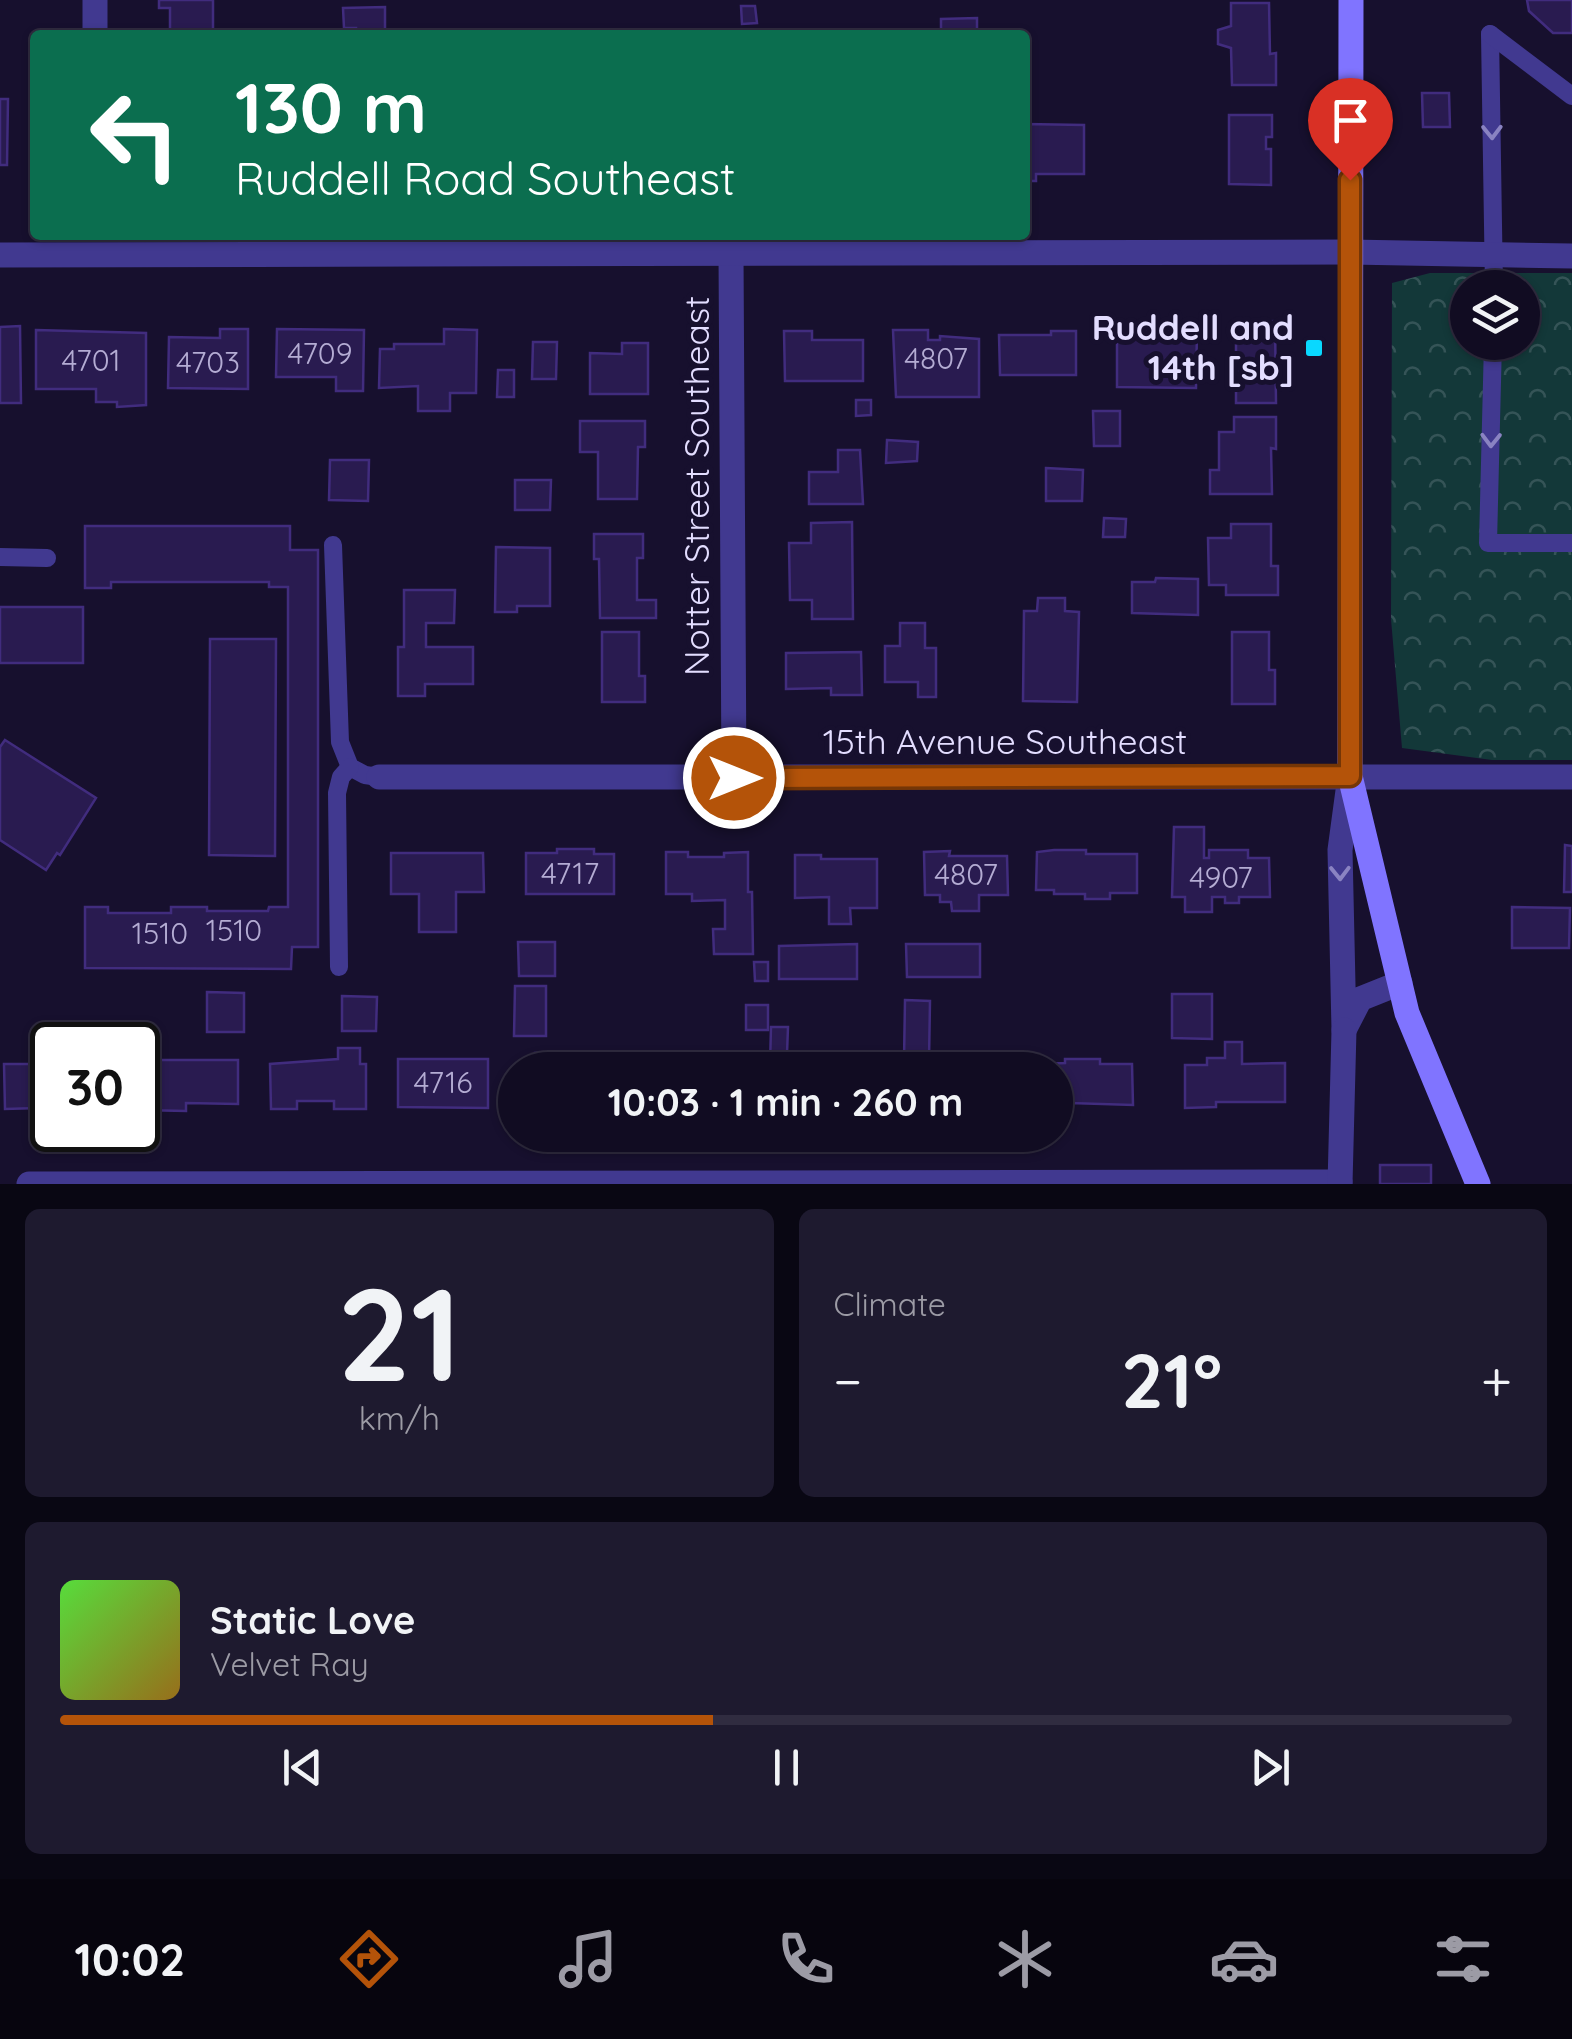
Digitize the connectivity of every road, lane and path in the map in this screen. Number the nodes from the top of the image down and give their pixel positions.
1 (95, 0) edge
2 (1351, 0) edge
3 (95, 30) edge
4 (1572, 96) edge
5 (94, 245) edge
6 (1350, 252) junction
7 (731, 254) junction
8 (1495, 254) junction
9 (0, 255) edge
10 (1572, 256) edge
11 (1495, 270) edge
12 (1493, 360) edge
13 (1572, 543) edge
14 (333, 545) dead end
15 (0, 557) edge
16 (47, 558) dead end
17 (350, 767) junction
18 (1350, 776) junction
19 (379, 777) joint
20 (1572, 777) edge
21 (734, 778) junction
22 (339, 967) dead end
23 (1400, 983) junction
24 (1344, 1030) junction
25 (1340, 1183) edge
26 (29, 1184) edge
27 (1478, 1184) edge

1 - 3 street
2 - 6 main road
4 -> 8 lane
5 - 7 street
5 - 9 street
6 - 7 street
6 - 8 street
6 - 18 main road
7 - 21 street, Notter Street Southeast
8 - 10 street
8 - 11 lane
12 -> 13 lane
14 - 17 lane
15 - 16 lane
17 - 19 lane
17 - 22 lane
18 - 20 street, 15th Avenue Southeast
18 - 21 street, 15th Avenue Southeast
18 - 23 main road
18 -> 24 street
19 - 21 street, 15th Avenue Southeast
23 - 24 street
23 - 27 main road
24 - 25 street
25 - 26 street

